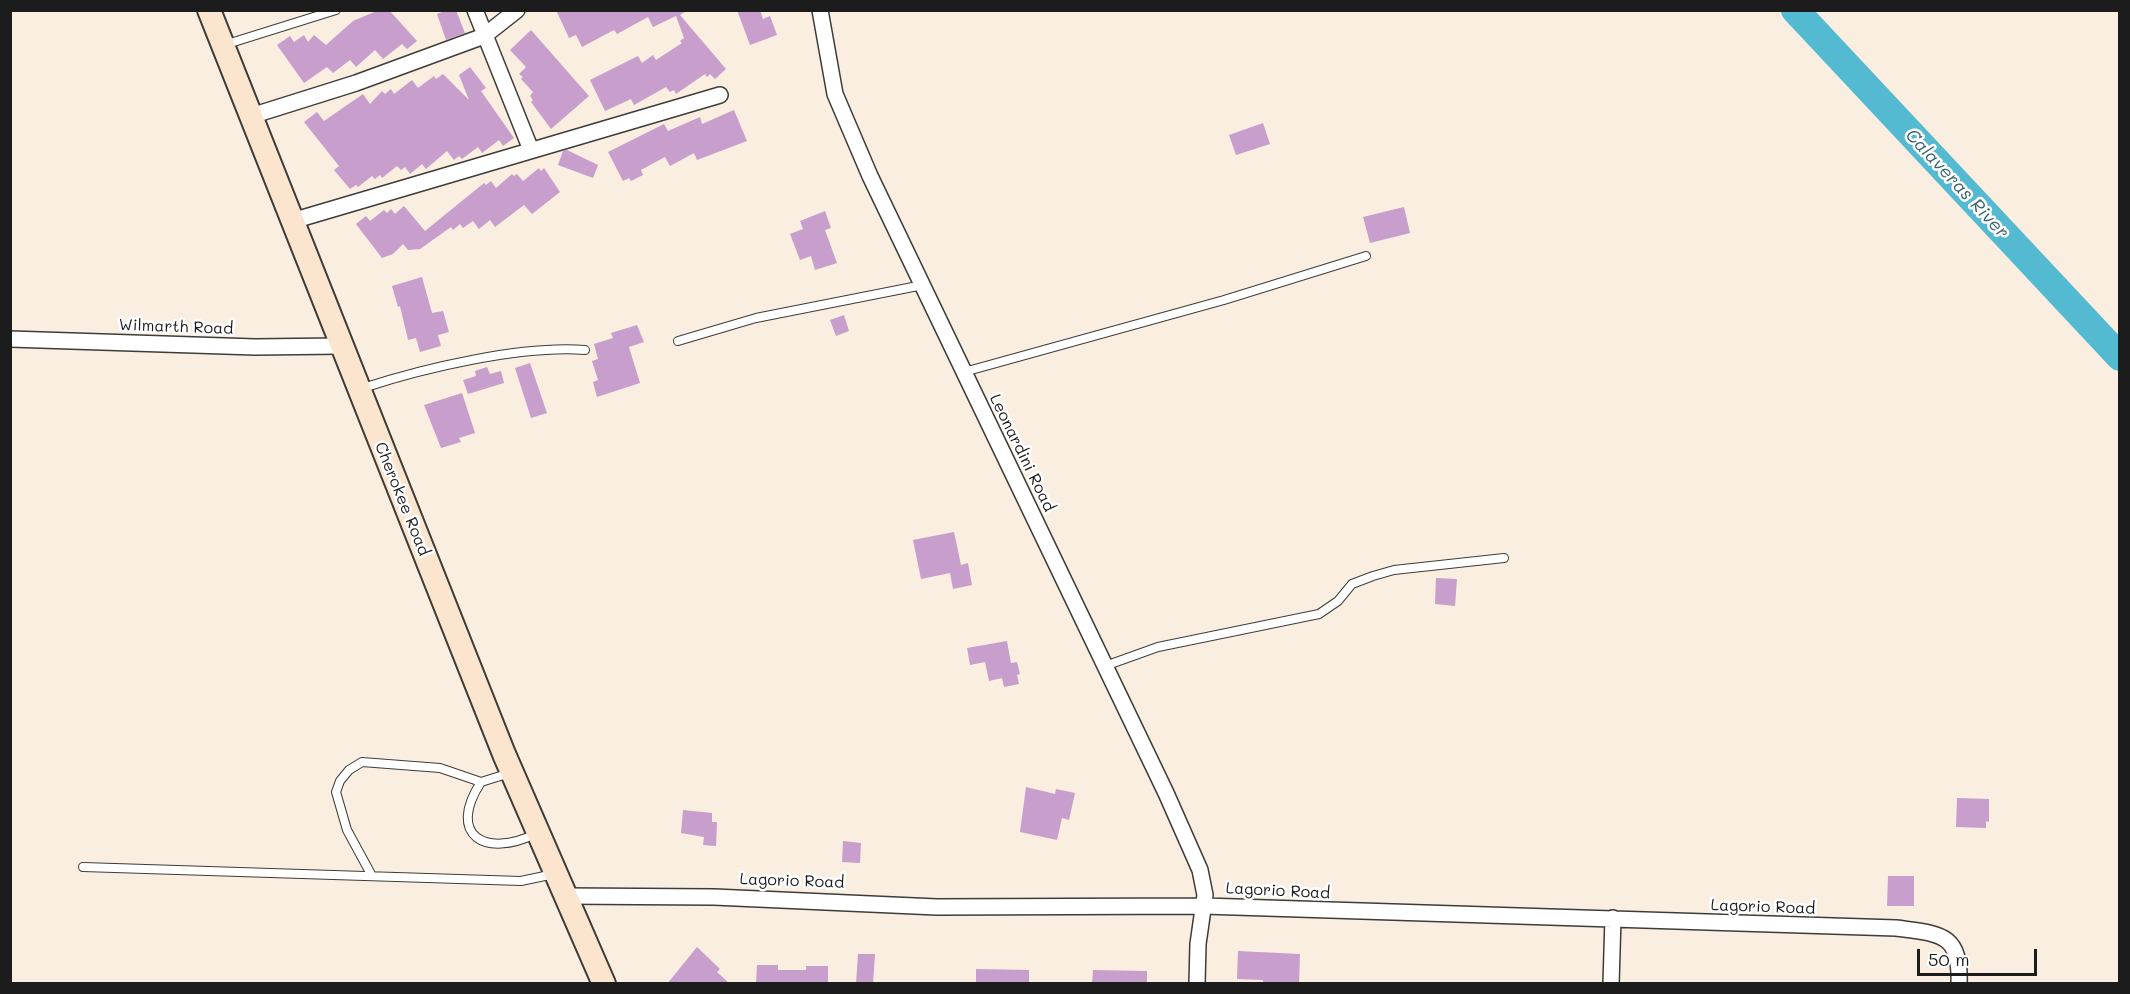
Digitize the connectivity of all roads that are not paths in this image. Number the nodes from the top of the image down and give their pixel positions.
1 (209, 10) edge
2 (336, 10) edge
3 (475, 10) edge
4 (517, 10) edge
5 (820, 10) edge
6 (484, 36) junction
7 (223, 45) junction
8 (720, 95) dead end
9 (251, 116) junction
10 (531, 150) junction
11 (292, 221) junction
12 (1366, 256) dead end
13 (923, 285) junction
14 (10, 339) edge
15 (678, 341) dead end
16 (341, 346) junction
17 (585, 350) dead end
18 (963, 372) junction
19 (358, 389) junction
20 (1504, 558) dead end
21 (1105, 666) junction
22 (512, 773) junction
23 (481, 782) junction
24 (538, 833) junction
25 (83, 867) dead end
26 (555, 874) junction
27 (372, 876) junction
28 (564, 896) junction
29 (1204, 906) junction
30 (1613, 918) junction
31 (1959, 980) edge
32 (604, 984) edge
33 (1197, 984) edge
34 (1611, 984) edge

1 - 7 street, Cherokee Road
2 - 7 lane
3 - 6 street
4 - 6 street
5 - 13 street, Leonardini Road
6 - 9 street
6 - 10 street
7 - 9 street, Cherokee Road
8 - 10 street
9 - 11 street, Cherokee Road
10 - 11 street
11 - 16 street, Cherokee Road
12 - 18 lane
13 - 15 lane
13 - 18 street, Leonardini Road
14 - 16 street, Wilmarth Road
16 - 19 street, Cherokee Road
17 - 19 lane
18 - 21 street, Leonardini Road
19 - 22 street, Cherokee Road
20 - 21 lane
21 - 29 street, Leonardini Road
22 - 23 lane
22 - 24 street, Cherokee Road
23 - 24 lane
23 - 27 lane
24 - 26 street, Cherokee Road
25 - 27 lane
26 - 27 lane
26 - 28 street, Cherokee Road
28 - 29 street, Lagorio Road
28 - 32 street, Cherokee Road
29 - 30 street, Lagorio Road
29 - 33 street, Leonardini Road
30 - 31 street, Lagorio Road
30 - 34 street

